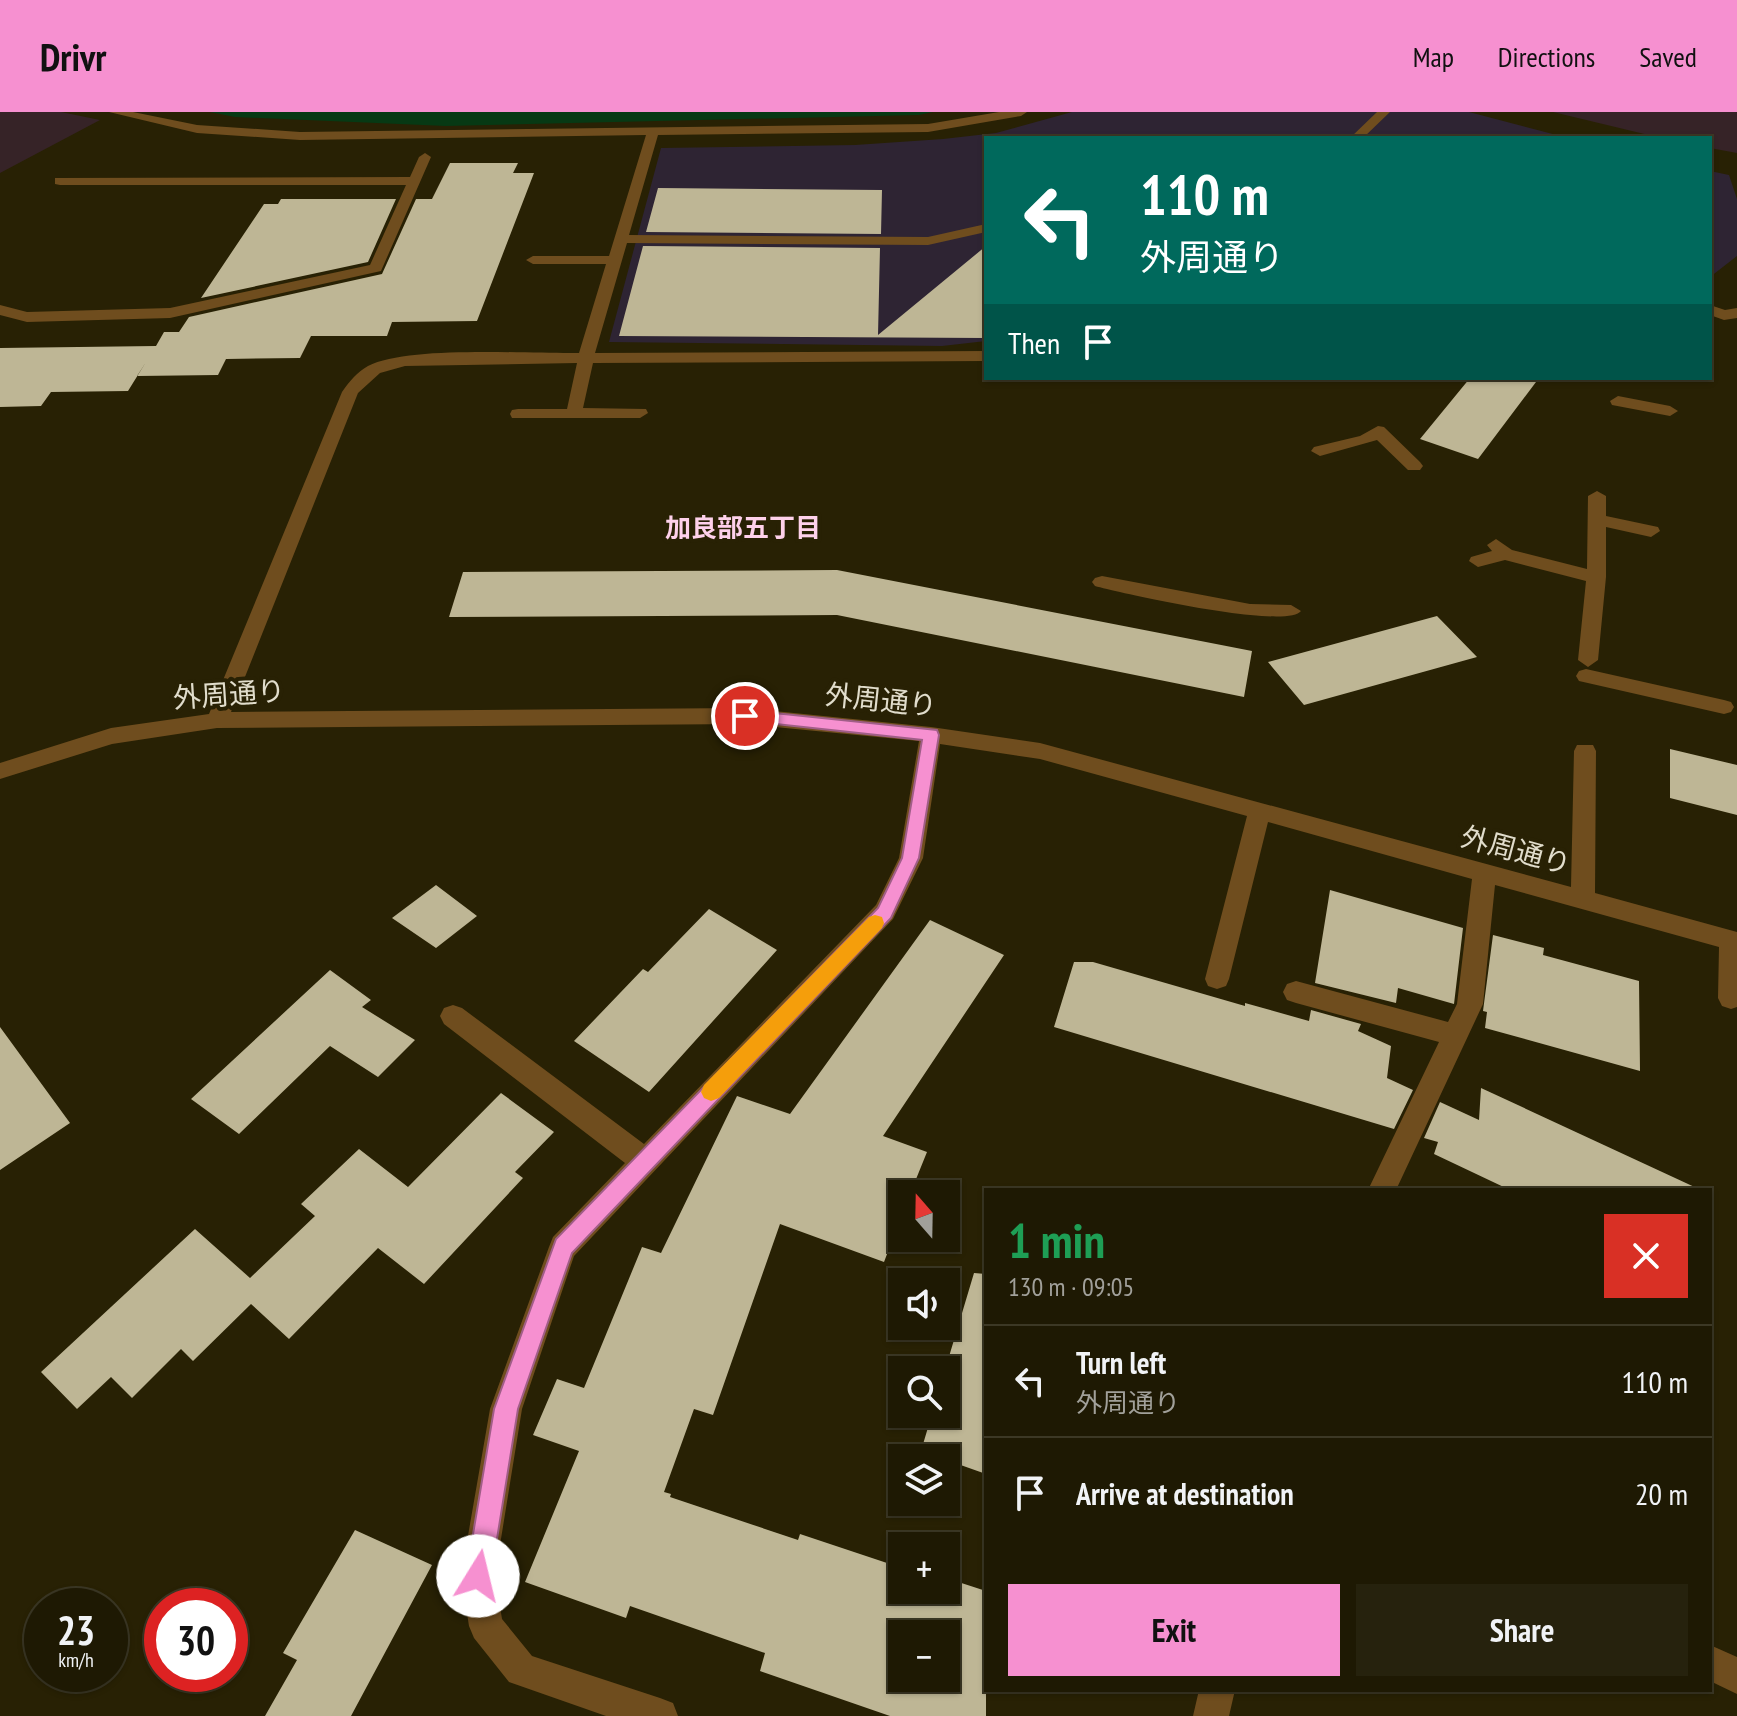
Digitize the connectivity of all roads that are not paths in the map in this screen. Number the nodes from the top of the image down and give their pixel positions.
1 (115, 112) edge
2 (1021, 112) edge
3 (1384, 112) edge
4 (653, 132) junction
5 (1358, 136) edge
6 (425, 157) dead end
7 (60, 181) dead end
8 (414, 181) junction
9 (984, 228) edge
10 (622, 239) junction
11 (533, 260) dead end
12 (615, 260) junction
13 (0, 310) edge
14 (1712, 311) edge
15 (1737, 313) edge
16 (984, 356) edge
17 (586, 357) junction
18 (1618, 401) dead end
19 (1670, 411) dead end
20 (640, 413) dead end
21 (518, 414) dead end
22 (574, 414) junction
23 (1320, 451) dead end
24 (1414, 466) dead end
25 (1597, 496) dead end
26 (1597, 520) junction
27 (1651, 531) dead end
28 (1478, 561) dead end
29 (1596, 577) junction
30 (1102, 582) dead end
31 (1291, 611) dead end
32 (1724, 707) dead end
33 (217, 720) junction
34 (931, 735) junction
35 (1585, 751) dead end
36 (0, 771) edge
37 (1260, 811) junction
38 (1485, 872) junction
39 (1583, 899) junction
40 (1734, 941) edge
41 (1217, 979) dead end
42 (1296, 992) dead end
43 (1731, 998) dead end
44 (453, 1016) dead end
45 (1457, 1036) junction
46 (645, 1161) junction
47 (1383, 1188) edge
48 (1712, 1663) edge
49 (1737, 1676) edge
50 (1217, 1692) edge
51 (660, 1716) edge
52 (1211, 1716) edge

1 - 4 street
2 - 4 street
3 - 5 street
4 - 10 street
6 - 8 street
7 - 8 street
8 - 13 street
9 - 10 street
10 - 12 street
11 - 12 street
12 - 17 street
14 - 15 street
16 - 17 street
17 - 22 street
17 - 33 street
18 - 19 street
20 - 22 street
21 - 22 street
23 - 24 street
25 - 26 street
26 - 27 street
26 - 29 street
28 - 29 street
29 - 32 street
30 - 31 street
33 - 34 street, 外周通り
33 - 36 street, 外周通り
34 - 37 street, 外周通り
34 - 46 street
35 - 39 street
37 - 38 street, 外周通り
37 - 41 street
38 - 39 street, 外周通り
38 - 45 street
39 - 40 street, 外周通り
40 - 43 street
42 - 45 street
44 - 46 street
45 - 47 street
46 - 51 street
48 - 49 street
50 - 52 street

